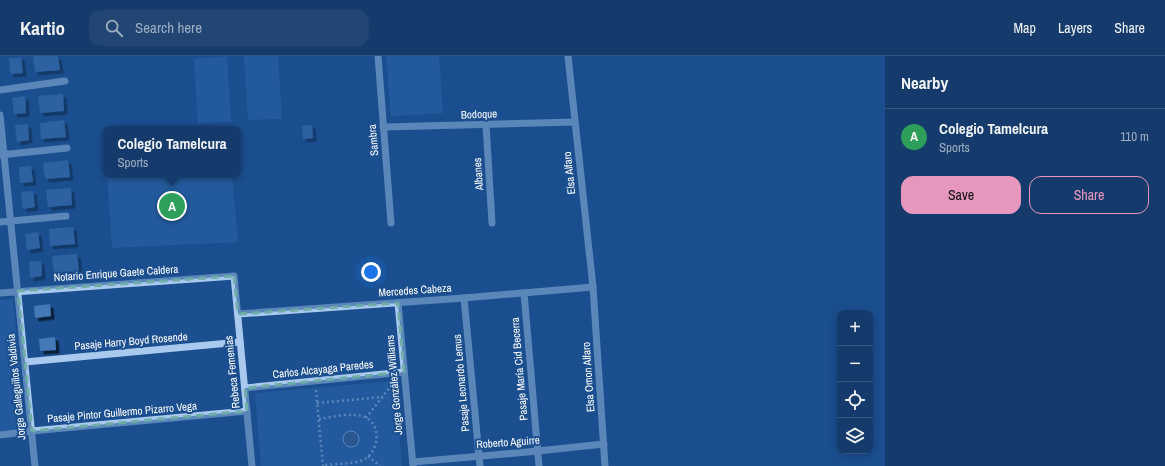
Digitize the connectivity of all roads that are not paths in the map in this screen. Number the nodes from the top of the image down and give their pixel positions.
1 (378, 56) edge
2 (568, 56) edge
3 (65, 81) dead end
4 (0, 90) edge
5 (0, 115) edge
6 (575, 122) junction
7 (486, 124) junction
8 (383, 127) junction
9 (68, 148) dead end
10 (2, 154) edge
11 (66, 216) dead end
12 (11, 221) junction
13 (0, 222) edge
14 (391, 222) dead end
15 (492, 223) dead end
16 (234, 276) joint
17 (593, 287) junction
18 (18, 291) junction
19 (0, 293) edge
20 (524, 293) junction
21 (464, 298) junction
22 (398, 303) junction
23 (238, 314) junction
24 (240, 342) junction
25 (25, 362) junction
26 (404, 372) junction
27 (245, 388) junction
28 (247, 411) junction
29 (32, 431) junction
30 (0, 435) edge
31 (604, 444) junction
32 (538, 451) junction
33 (479, 456) junction
34 (413, 464) edge
35 (35, 466) edge
36 (252, 466) edge
37 (480, 466) edge
38 (539, 466) edge
39 (606, 466) edge

1 - 8 street, Sambra
2 - 6 street, Elsa Alfaro
3 - 4 street
5 - 10 street, Jorge Galleguillos Valdivia
6 - 7 street, Bodoque
6 - 17 street, Elsa Alfaro
7 - 8 street, Bodoque
7 - 15 street, Albanes
8 - 14 street, Sambra
9 - 10 street
10 - 12 street, Jorge Galleguillos Valdivia
11 - 12 street
12 - 13 street
12 - 18 street, Jorge Galleguillos Valdivia
16 - 18 street, Notario Enrique Gaete Caldera
16 - 23 street, Rebeca Femenias
17 - 20 street, Mercedes Cabeza
17 - 31 street, Elsa Omon Alfaro
18 - 19 street, Notario Enrique Gaete Caldera
18 - 25 street, Jorge Galleguillos Valdivia
20 - 21 street, Mercedes Cabeza
20 - 32 street, Pasaje María Cid Becerra
21 - 22 street, Mercedes Cabeza
21 - 33 street, Pasaje Leonardo Lemus
22 - 23 street, Mercedes Cabeza
22 - 26 street, Jorge González Williams
23 - 24 street, Rebeca Femenias
24 - 25 street, Pasaje Harry Boyd Rosende
24 - 27 street, Rebeca Femenias
25 - 29 street, Jorge Galleguillos Valdivia
26 - 27 street, Carlos Alcayaga Paredes
26 - 34 street, Jorge González Williams
27 - 28 street, Rebeca Femenias
28 - 29 street, Pasaje Pintor Guillermo Pizarro Vega
28 - 36 street, Rebeca Femenias
29 - 30 street, Pasaje Pintor Guillermo Pizarro Vega
29 - 35 street, Jorge Galleguillos Valdivia
31 - 32 street, Roberto Aguirre
31 - 39 street, Elsa Omon Alfaro
32 - 33 street, Roberto Aguirre
32 - 38 street, Pasaje María Cid Becerra
33 - 34 street, Roberto Aguirre
33 - 37 street, Pasaje Leonardo Lemus

